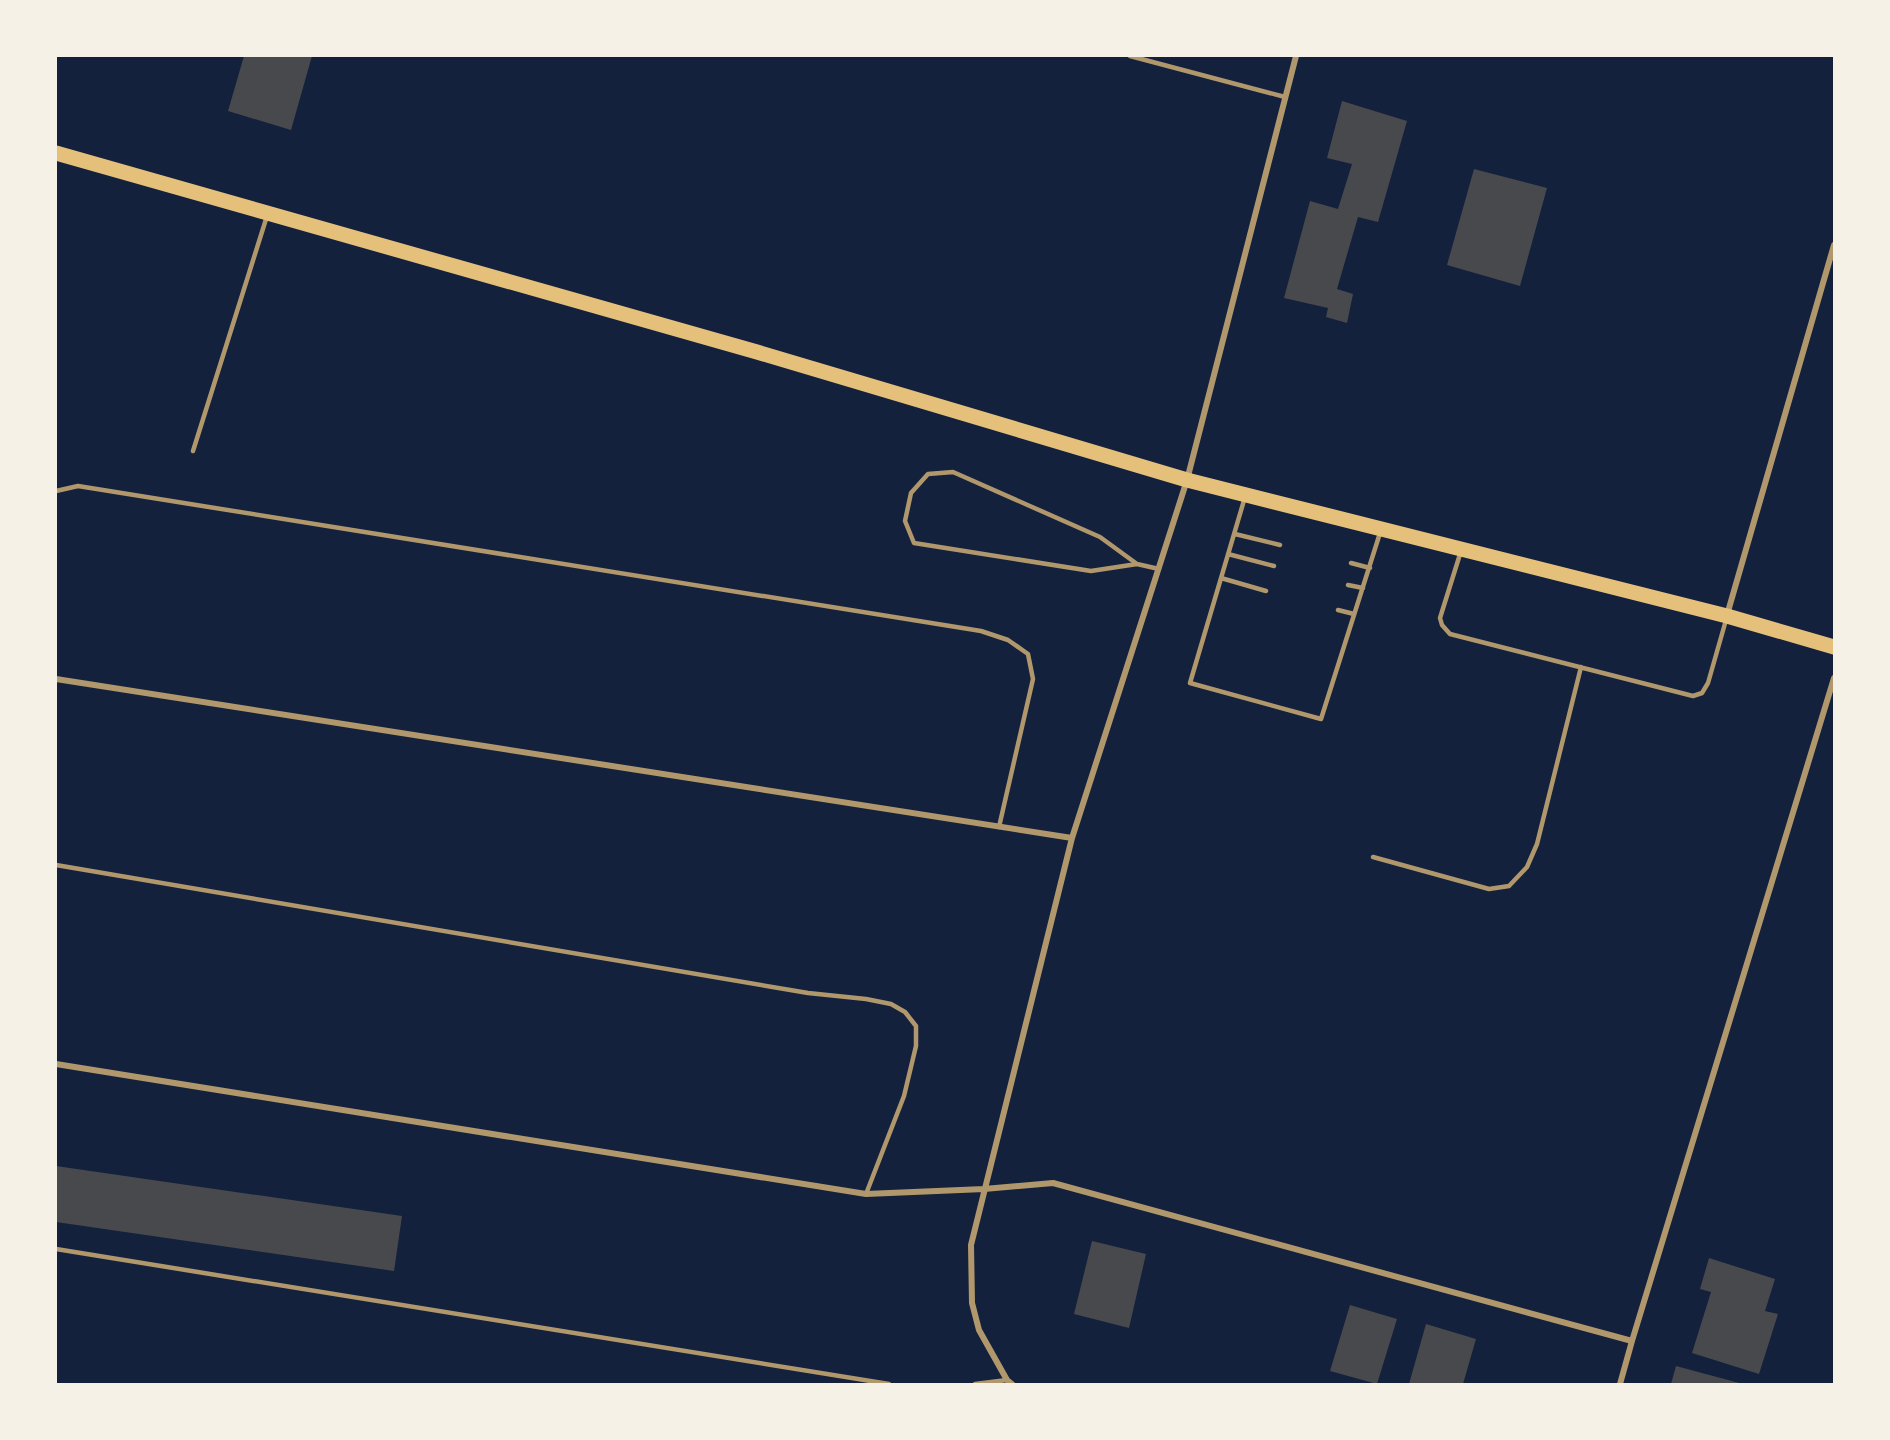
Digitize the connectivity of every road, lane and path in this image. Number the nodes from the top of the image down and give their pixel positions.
1 (1130, 56) edge
2 (1296, 56) edge
3 (1285, 97) junction
4 (56, 153) edge
5 (268, 214) junction
6 (1834, 245) edge
7 (194, 452) dead end
8 (1187, 480) junction
9 (56, 491) edge
10 (1245, 495) junction
11 (1381, 529) junction
12 (1235, 534) junction
13 (1280, 545) dead end
14 (1462, 549) junction
15 (1228, 554) junction
16 (1351, 563) dead end
17 (1137, 564) junction
18 (1274, 566) dead end
19 (1370, 568) junction
20 (1159, 569) junction
21 (1221, 578) junction
22 (1348, 585) dead end
23 (1363, 588) junction
24 (1266, 591) dead end
25 (1338, 610) dead end
26 (1354, 614) junction
27 (1727, 616) junction
28 (1834, 647) edge
29 (1581, 668) junction
30 (1834, 678) edge
31 (56, 679) edge
32 (999, 827) junction
33 (1072, 838) junction
34 (1373, 857) dead end
35 (56, 865) edge
36 (56, 1064) edge
37 (984, 1189) junction
38 (866, 1194) junction
39 (56, 1249) edge
40 (1632, 1341) junction
41 (1010, 1382) edge
42 (889, 1384) edge
43 (975, 1384) edge
44 (1620, 1384) edge

1 - 3 lane
2 - 3 street
3 - 8 street
4 - 5 main road
5 - 7 lane
5 - 8 main road
6 - 27 street
8 - 10 main road
8 - 20 street
9 - 32 lane
10 - 11 main road
10 - 12 lane
11 - 14 main road
11 - 19 lane
12 - 13 lane
12 - 15 lane
14 - 27 main road
14 - 29 lane
15 - 18 lane
15 - 21 lane
16 - 19 lane
17 - 17 lane
17 - 20 lane
19 - 23 lane
20 - 33 street
21 - 24 lane
21 - 26 lane
22 - 23 lane
23 - 26 lane
25 - 26 lane
27 - 28 main road
27 - 29 lane
29 - 34 lane
30 - 40 street
31 - 32 street
32 - 33 street
33 - 37 street
35 - 38 lane
36 - 38 street
37 - 38 street
37 - 40 street
37 - 41 street
39 - 42 lane
40 - 44 street
41 - 43 lane

